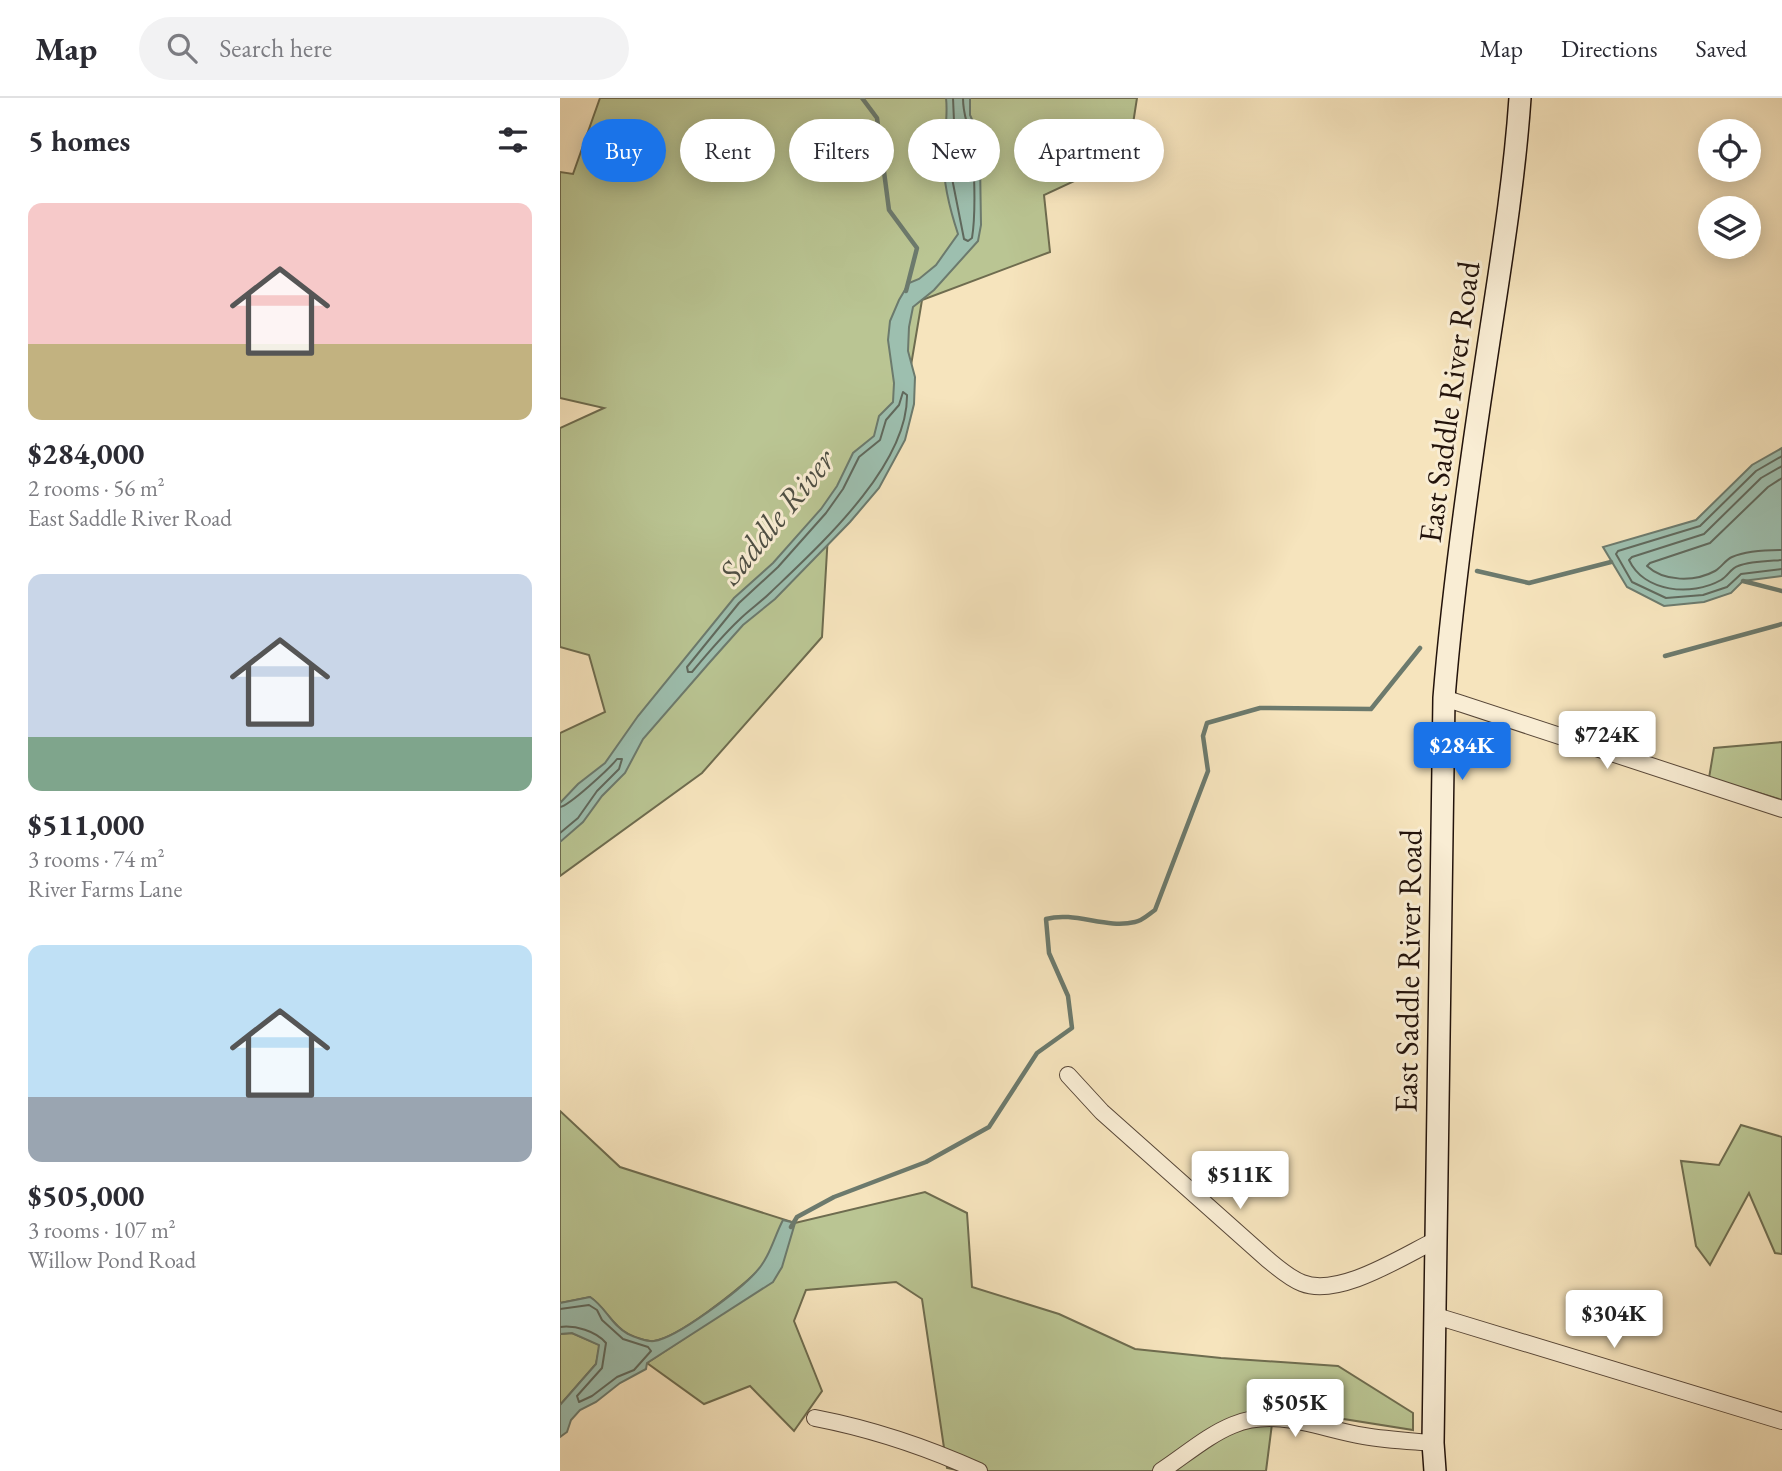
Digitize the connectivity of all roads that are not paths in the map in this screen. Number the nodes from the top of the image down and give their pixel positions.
1 (1520, 98) edge
2 (1444, 698) junction
3 (1782, 809) edge
4 (1068, 1075) dead end
5 (1436, 1240) junction
6 (1436, 1316) junction
7 (815, 1418) dead end
8 (1782, 1420) edge
9 (1433, 1443) junction
10 (979, 1471) edge
11 (1161, 1471) edge
12 (1435, 1471) edge

1 - 2 street, East Saddle River Road
2 - 3 street
2 - 5 street, East Saddle River Road
4 - 5 street
5 - 6 street, East Saddle River Road
6 - 8 street
6 - 9 street, East Saddle River Road
7 - 10 street
9 - 11 street
9 - 12 street, East Saddle River Road

